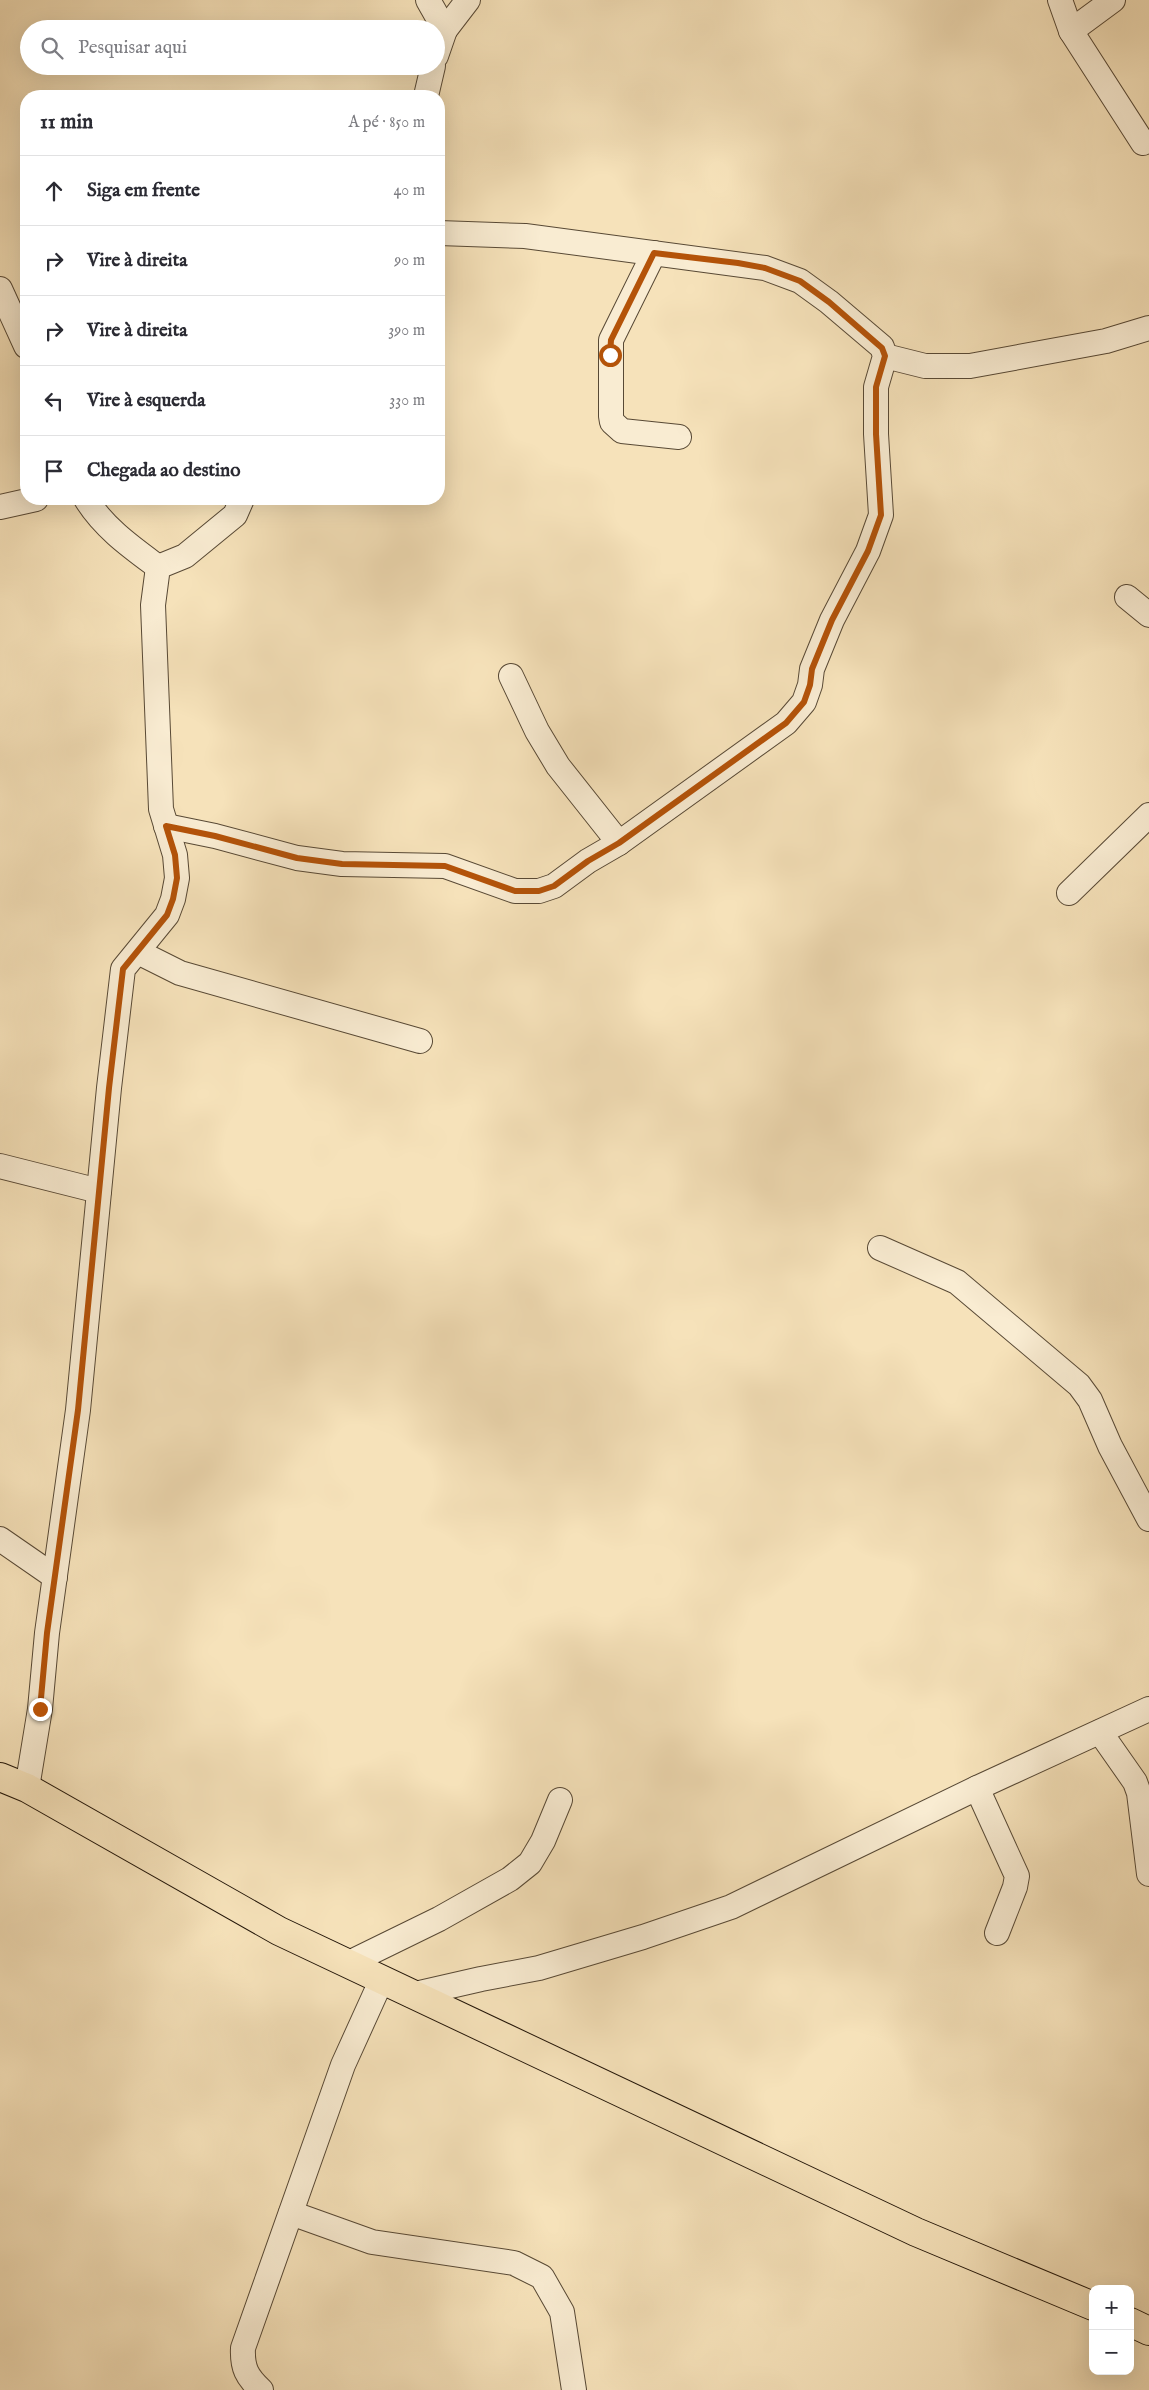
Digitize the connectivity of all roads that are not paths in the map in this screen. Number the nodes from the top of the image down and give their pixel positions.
1 (428, 0) edge
2 (468, 0) edge
3 (1060, 0) edge
4 (1113, 0) edge
5 (440, 20) edge
6 (446, 30) edge
7 (1071, 31) junction
8 (431, 75) edge
9 (427, 90) edge
10 (1143, 143) dead end
11 (445, 233) edge
12 (654, 253) junction
13 (0, 289) edge
14 (1149, 328) edge
15 (20, 333) edge
16 (885, 356) junction
17 (679, 437) dead end
18 (20, 503) edge
19 (90, 505) edge
20 (239, 505) edge
21 (0, 507) edge
22 (158, 567) junction
23 (1127, 597) dead end
24 (1149, 615) edge
25 (511, 676) dead end
26 (1149, 815) edge
27 (166, 826) junction
28 (619, 843) junction
29 (1069, 893) dead end
30 (138, 952) junction
31 (420, 1041) dead end
32 (0, 1166) edge
33 (99, 1191) junction
34 (880, 1248) dead end
35 (1149, 1518) edge
36 (0, 1539) edge
37 (55, 1577) junction
38 (1149, 1709) edge
39 (1100, 1732) junction
40 (0, 1776) edge
41 (27, 1788) junction
42 (977, 1788) junction
43 (560, 1800) dead end
44 (1149, 1874) edge
45 (997, 1933) dead end
46 (347, 1964) junction
47 (382, 1980) junction
48 (411, 1995) junction
49 (291, 2213) junction
50 (1089, 2304) edge
51 (1134, 2324) edge
52 (1149, 2331) edge
53 (261, 2390) edge
54 (574, 2390) edge

1 - 5 street
2 - 6 street
3 - 7 street
4 - 7 street
7 - 10 street
8 - 9 street
11 - 12 street
12 - 16 street
12 - 17 street
13 - 15 street
14 - 16 street
16 - 28 street
18 - 21 street
19 - 22 street
20 - 22 street
22 - 27 street
23 - 24 street
25 - 28 street
26 - 29 street
27 - 28 street
27 - 30 street
30 - 31 street
30 - 33 street
32 - 33 street
33 - 37 street
34 - 35 street
36 - 37 street
37 - 41 street
38 - 39 street
39 - 42 street
39 - 44 street
40 - 41 main road
41 - 46 main road
42 - 45 street
42 - 48 street
43 - 46 street
46 - 47 main road
47 - 48 main road
47 - 49 street
48 - 50 main road
49 - 53 street
49 - 54 street
51 - 52 main road

